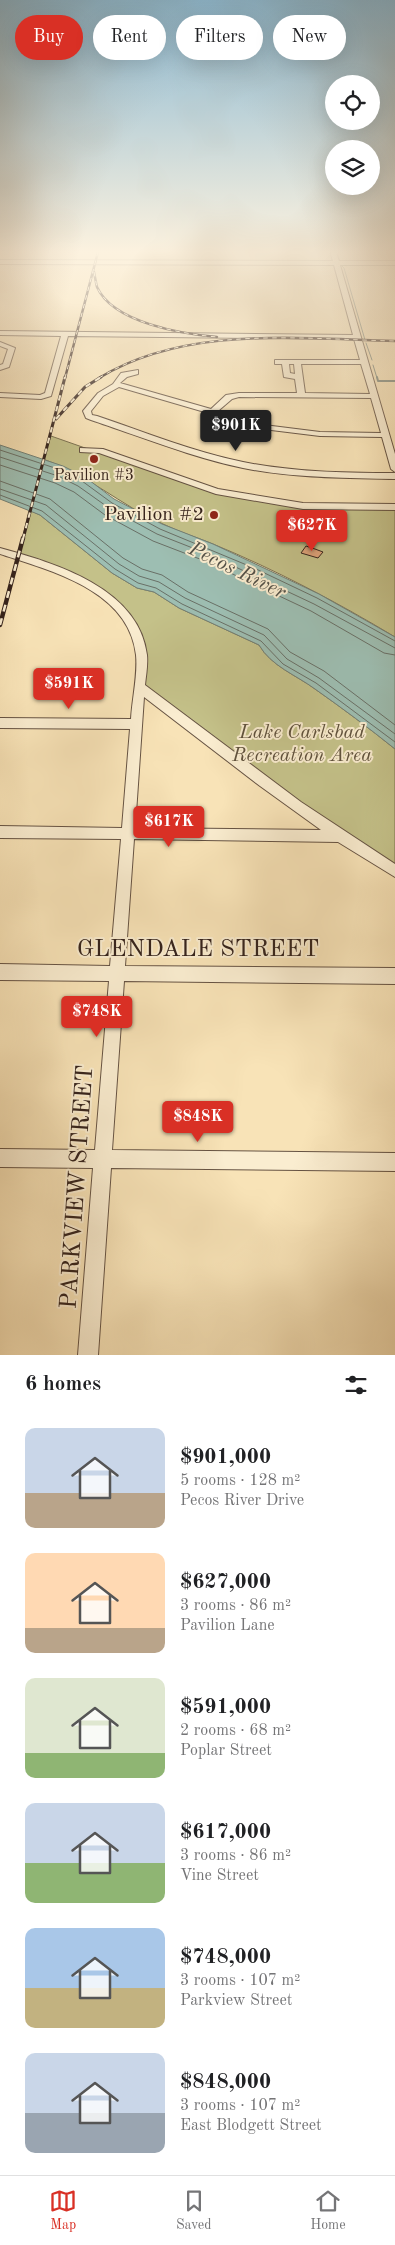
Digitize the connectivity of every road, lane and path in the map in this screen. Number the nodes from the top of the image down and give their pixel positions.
1 (351, 315) edge
2 (0, 332) edge
3 (10, 333) junction
4 (65, 333) junction
5 (357, 336) junction
6 (2, 344) edge
7 (297, 362) junction
8 (364, 362) junction
9 (0, 368) edge
10 (135, 372) dead end
11 (299, 377) junction
12 (117, 385) junction
13 (0, 395) edge
14 (302, 395) junction
15 (374, 396) junction
16 (212, 413) junction
17 (386, 435) junction
18 (83, 450) dead end
19 (395, 469) edge
20 (395, 476) edge
21 (395, 507) edge
22 (0, 551) edge
23 (139, 687) junction
24 (0, 723) edge
25 (137, 724) junction
26 (0, 832) edge
27 (129, 833) junction
28 (338, 836) junction
29 (395, 870) edge
30 (0, 972) edge
31 (118, 974) junction
32 (395, 976) edge
33 (0, 1158) edge
34 (104, 1159) junction
35 (395, 1162) edge
36 (88, 1355) edge

1 - 5 street
2 - 3 street
3 - 4 street
3 - 6 street
4 - 5 street
4 - 13 street
5 - 8 street
6 - 9 street
7 - 8 street
7 - 11 street
7 - 11 street
8 - 15 street
10 - 12 street
11 - 14 street
12 - 16 street
12 - 20 street
14 - 15 street
14 - 16 street
15 - 17 street
16 - 17 street
17 - 19 street
18 - 21 street
22 - 23 street, PARKVIEW STREET
23 - 25 street, PARKVIEW STREET
23 - 28 street
24 - 25 street
25 - 27 street, PARKVIEW STREET
26 - 27 street
27 - 28 street
27 - 31 street, PARKVIEW STREET
28 - 29 street
30 - 31 street, GLENDALE STREET
31 - 32 street, GLENDALE STREET
31 - 34 street, PARKVIEW STREET
33 - 34 street
34 - 35 street
34 - 36 street, PARKVIEW STREET

